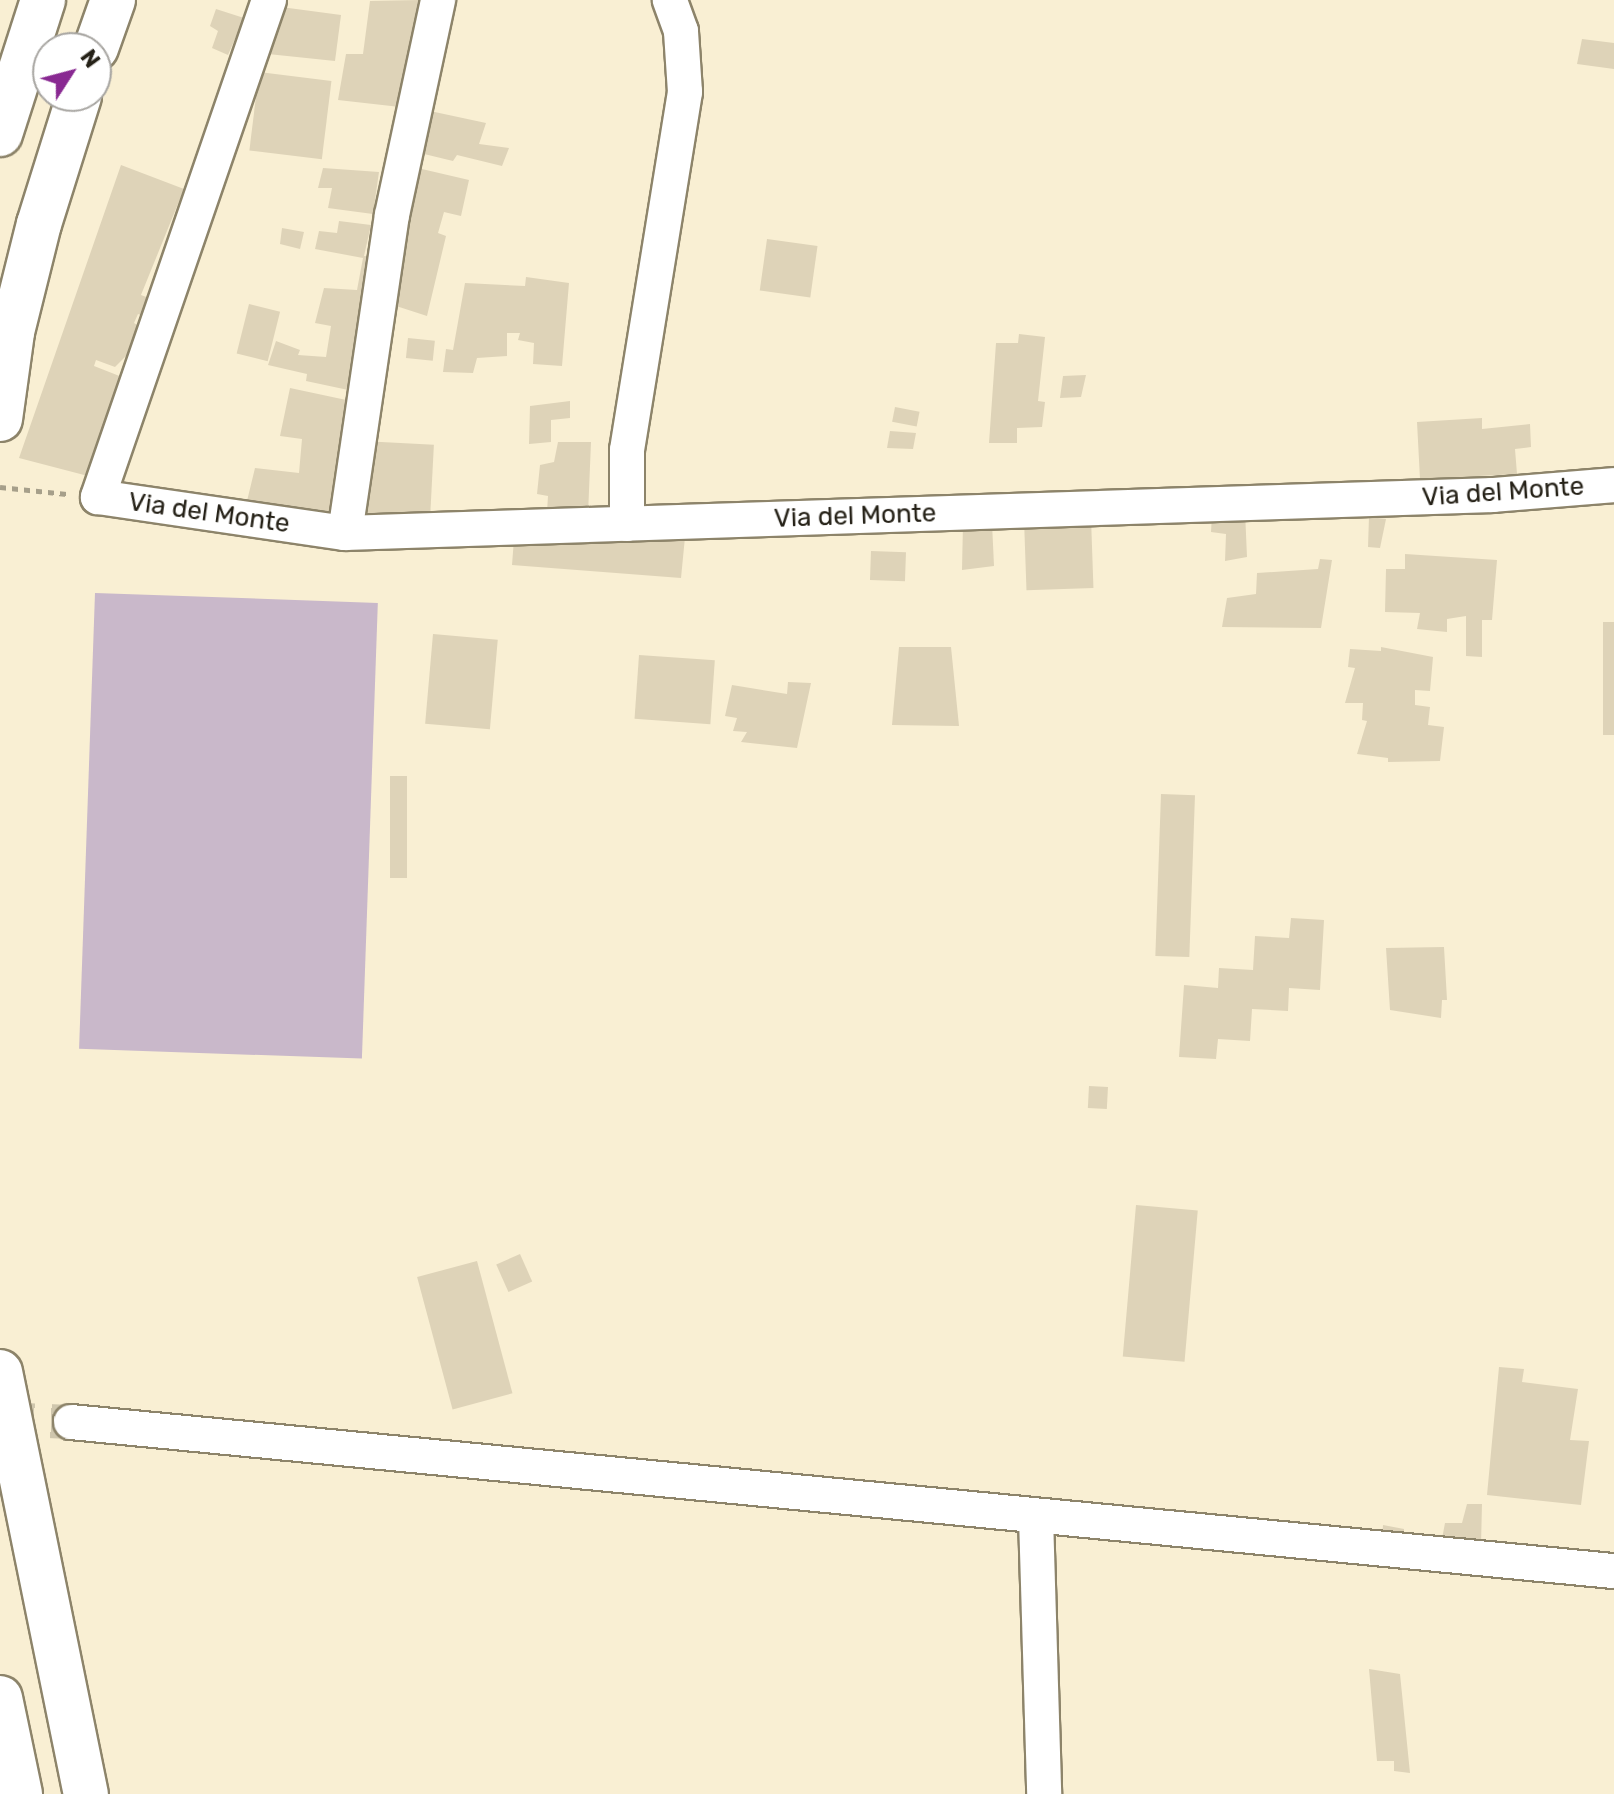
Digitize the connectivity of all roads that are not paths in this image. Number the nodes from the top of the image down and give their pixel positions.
1 (43, 0) edge
2 (113, 0) edge
3 (269, 0) edge
4 (438, 0) edge
5 (670, 0) edge
6 (102, 32) edge
7 (74, 112) edge
8 (0, 134) edge
9 (0, 419) edge
10 (1614, 485) edge
11 (627, 524) junction
12 (345, 533) junction
13 (0, 1372) edge
14 (71, 1422) tunnel mouth
15 (1036, 1517) junction
16 (1614, 1571) edge
17 (0, 1698) edge
18 (20, 1794) edge
19 (86, 1794) edge
20 (1044, 1794) edge

1 - 8 highway
2 - 6 highway
3 - 12 street, Via del Monte
4 - 12 street
5 - 11 street
7 - 9 highway
10 - 11 street, Via del Monte
11 - 12 street, Via del Monte
13 - 19 highway
14 - 15 street
15 - 16 street
15 - 20 street
17 - 18 highway

